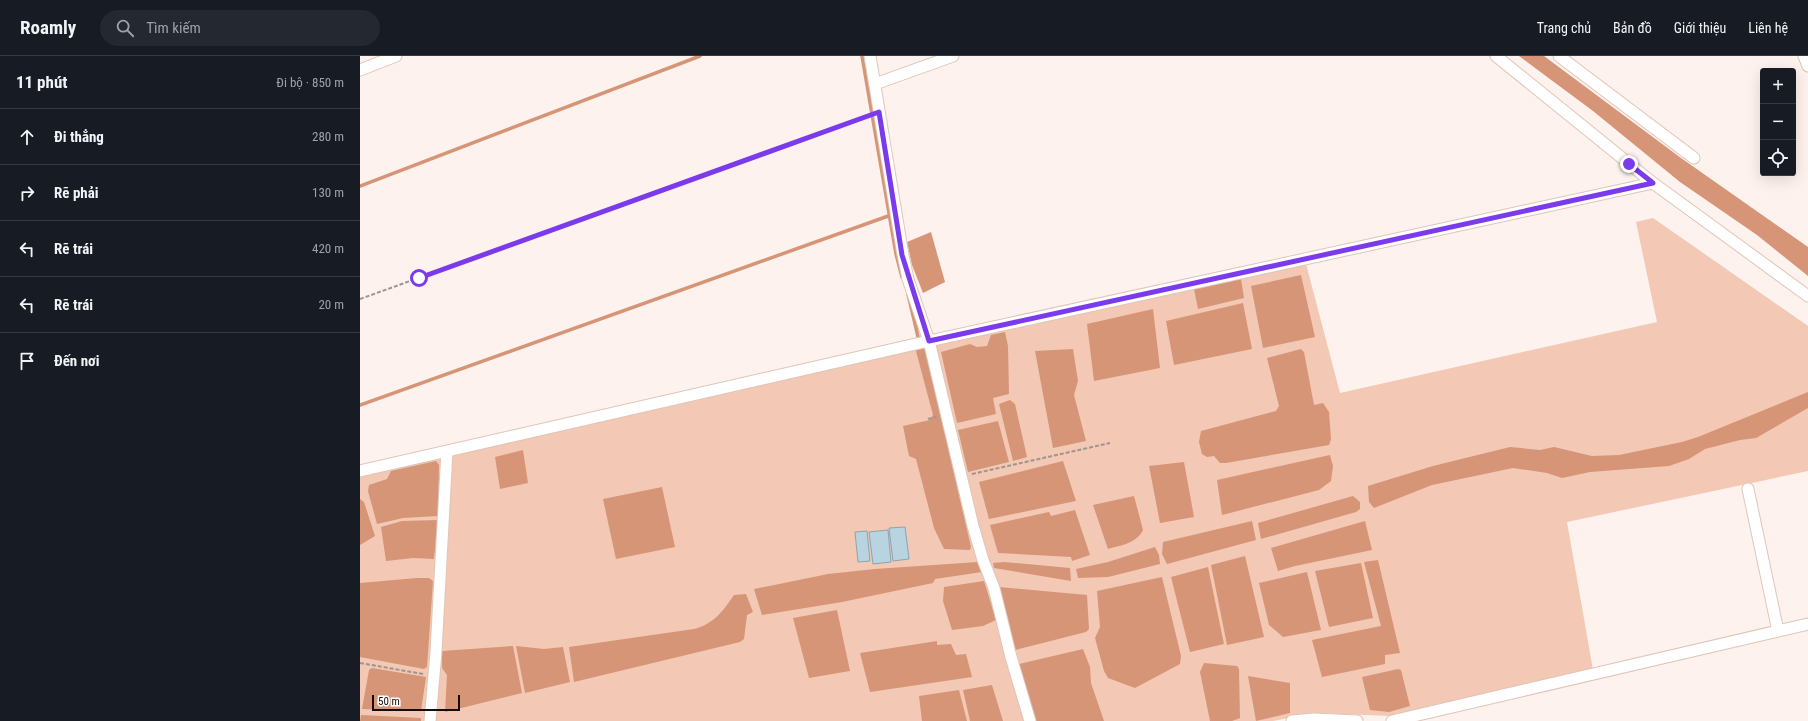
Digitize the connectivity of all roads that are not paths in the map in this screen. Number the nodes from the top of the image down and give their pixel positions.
1 (396, 56) edge
2 (870, 56) edge
3 (953, 56) edge
4 (1496, 56) edge
5 (1559, 56) edge
6 (1804, 56) edge
7 (1808, 66) edge
8 (360, 70) edge
9 (875, 84) junction
10 (1694, 158) dead end
11 (1653, 183) junction
12 (1808, 296) edge
13 (929, 341) junction
14 (447, 451) junction
15 (360, 471) edge
16 (1748, 489) dead end
17 (1808, 624) edge
18 (1778, 631) junction
19 (430, 721) edge
20 (1030, 721) edge
21 (1292, 721) edge
22 (1357, 721) edge
23 (1392, 721) edge

1 - 8 street
2 - 9 street
3 - 9 street
4 - 11 street
5 - 10 street
6 - 7 street
9 - 13 street
11 - 12 street
11 - 13 street
13 - 14 street
13 - 20 street
14 - 15 street
14 - 19 street
16 - 18 street
17 - 18 street
18 - 23 street
21 - 22 street

